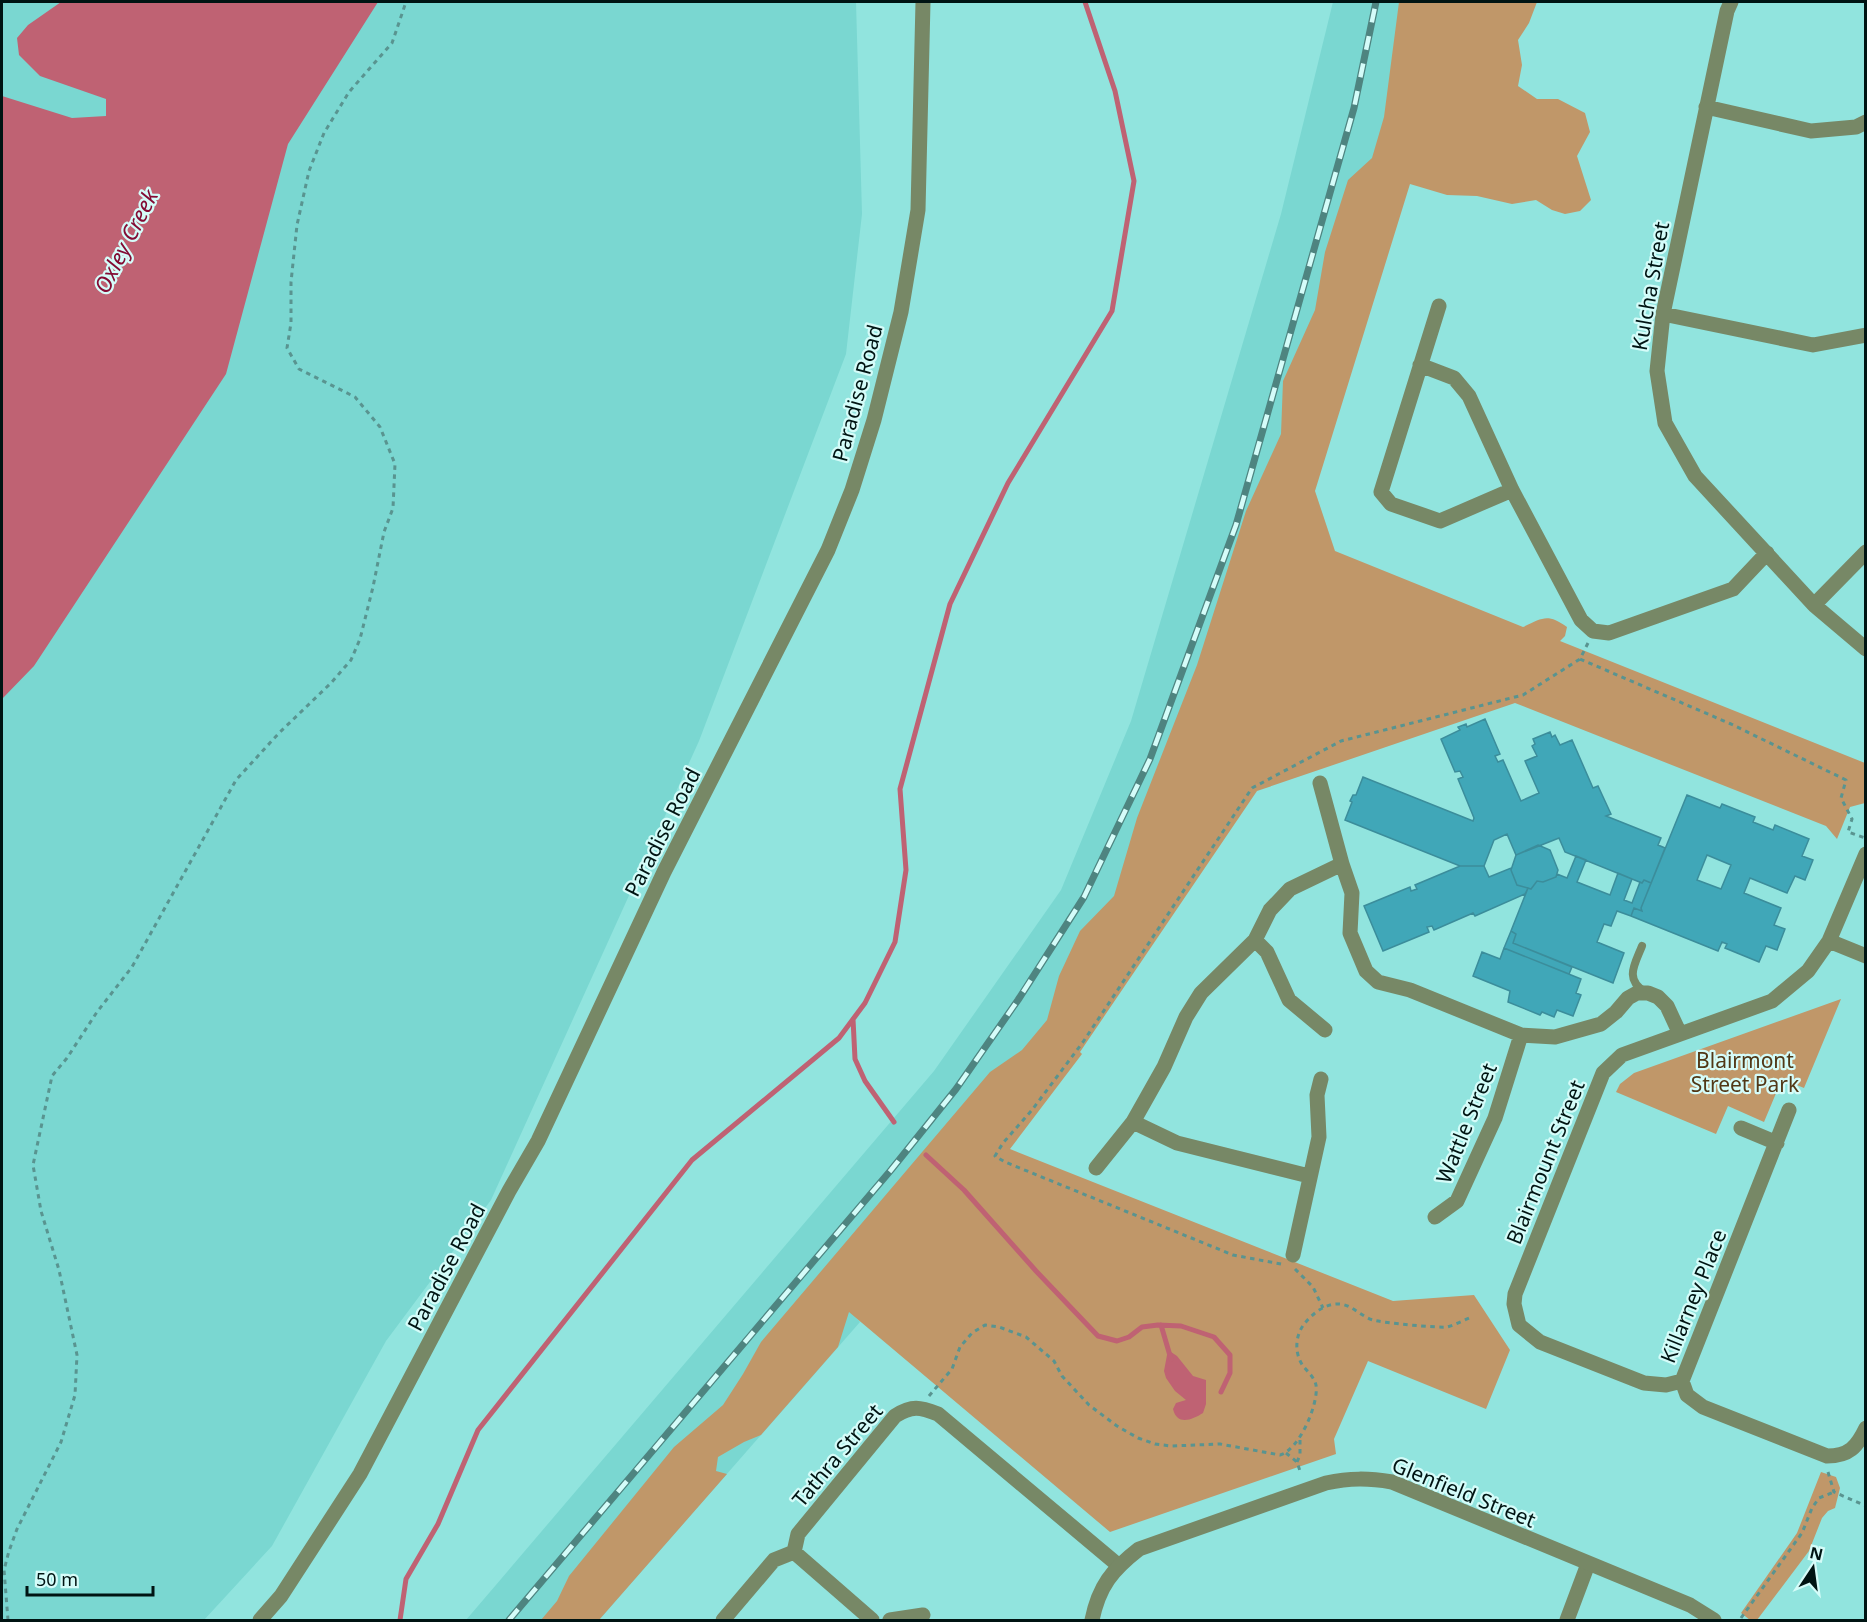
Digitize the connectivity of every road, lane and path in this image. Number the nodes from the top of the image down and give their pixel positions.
1 (406, 2) edge
2 (923, 2) edge
3 (1731, 2) edge
4 (1706, 106) junction
5 (1866, 122) edge
6 (1439, 306) dead end
7 (1663, 314) junction
8 (1866, 335) edge
9 (1420, 365) junction
10 (1512, 490) junction
11 (1866, 552) edge
12 (1767, 554) junction
13 (1814, 605) junction
14 (1593, 631) junction
15 (1866, 650) edge
16 (1320, 783) dead end
17 (1866, 839) edge
18 (1866, 854) edge
19 (1342, 864) junction
20 (1255, 940) junction
21 (1829, 941) junction
22 (1642, 946) dead end
23 (1866, 956) edge
24 (1648, 993) junction
25 (1325, 1030) dead end
26 (1680, 1034) junction
27 (1521, 1035) junction
28 (1321, 1079) dead end
29 (1790, 1110) dead end
30 (1133, 1122) junction
31 (1741, 1128) dead end
32 (1777, 1143) junction
33 (1096, 1168) dead end
34 (1309, 1176) junction
35 (1435, 1217) dead end
36 (1293, 1255) dead end
37 (1514, 1304) joint
38 (1472, 1317) dead end
39 (1682, 1381) junction
40 (923, 1408) junction
41 (1866, 1428) edge
42 (1300, 1434) junction
43 (1286, 1453) junction
44 (1827, 1456) junction
45 (1297, 1462) junction
46 (1300, 1471) dead end
47 (1834, 1492) junction
48 (1866, 1506) edge
49 (794, 1552) junction
50 (1588, 1564) junction
51 (1119, 1565) junction
52 (923, 1615) dead end
53 (1741, 1618) dead end
54 (8, 1620) edge
55 (260, 1620) edge
56 (723, 1620) edge
57 (872, 1620) edge
58 (890, 1620) edge
59 (1092, 1620) edge
60 (1567, 1620) edge
61 (1714, 1620) edge

1 - 54 path
2 - 55 street, Paradise Road
3 - 4 street, Kulcha Street
4 - 5 street
4 - 7 street, Kulcha Street
6 - 9 street
7 - 8 street
7 - 12 street, Kulcha Street
9 - 10 street
9 - 10 street
10 - 14 street
11 - 13 street
12 - 13 street, Kulcha Street
12 - 14 street
13 - 15 street, Kulcha Street
14 - 17 path
16 - 19 street
18 - 21 street, Blairmount Street
19 - 20 street
19 - 27 street
20 - 25 street
20 - 30 street
21 - 23 street
21 - 26 street, Blairmount Street
22 - 24 lane
24 - 26 street
24 - 27 street
26 - 37 street, Blairmount Street
27 - 35 street, Wattle Street
28 - 34 street
29 - 32 street, Killarney Place
30 - 33 street
30 - 34 street
31 - 32 street
32 - 39 street, Killarney Place
34 - 36 street
37 - 39 street, Killarney Place
38 - 42 path
39 - 44 street
40 - 43 path
40 - 49 street, Tathra Street
40 - 51 street
41 - 44 street
42 - 43 path
42 - 45 path
43 - 45 path
44 - 47 path
45 - 46 path
47 - 48 path
47 - 53 path
49 - 56 street
49 - 57 street
50 - 51 street, Glenfield Street
50 - 60 street
50 - 61 street, Glenfield Street
51 - 59 street, Glenfield Street
52 - 58 street

